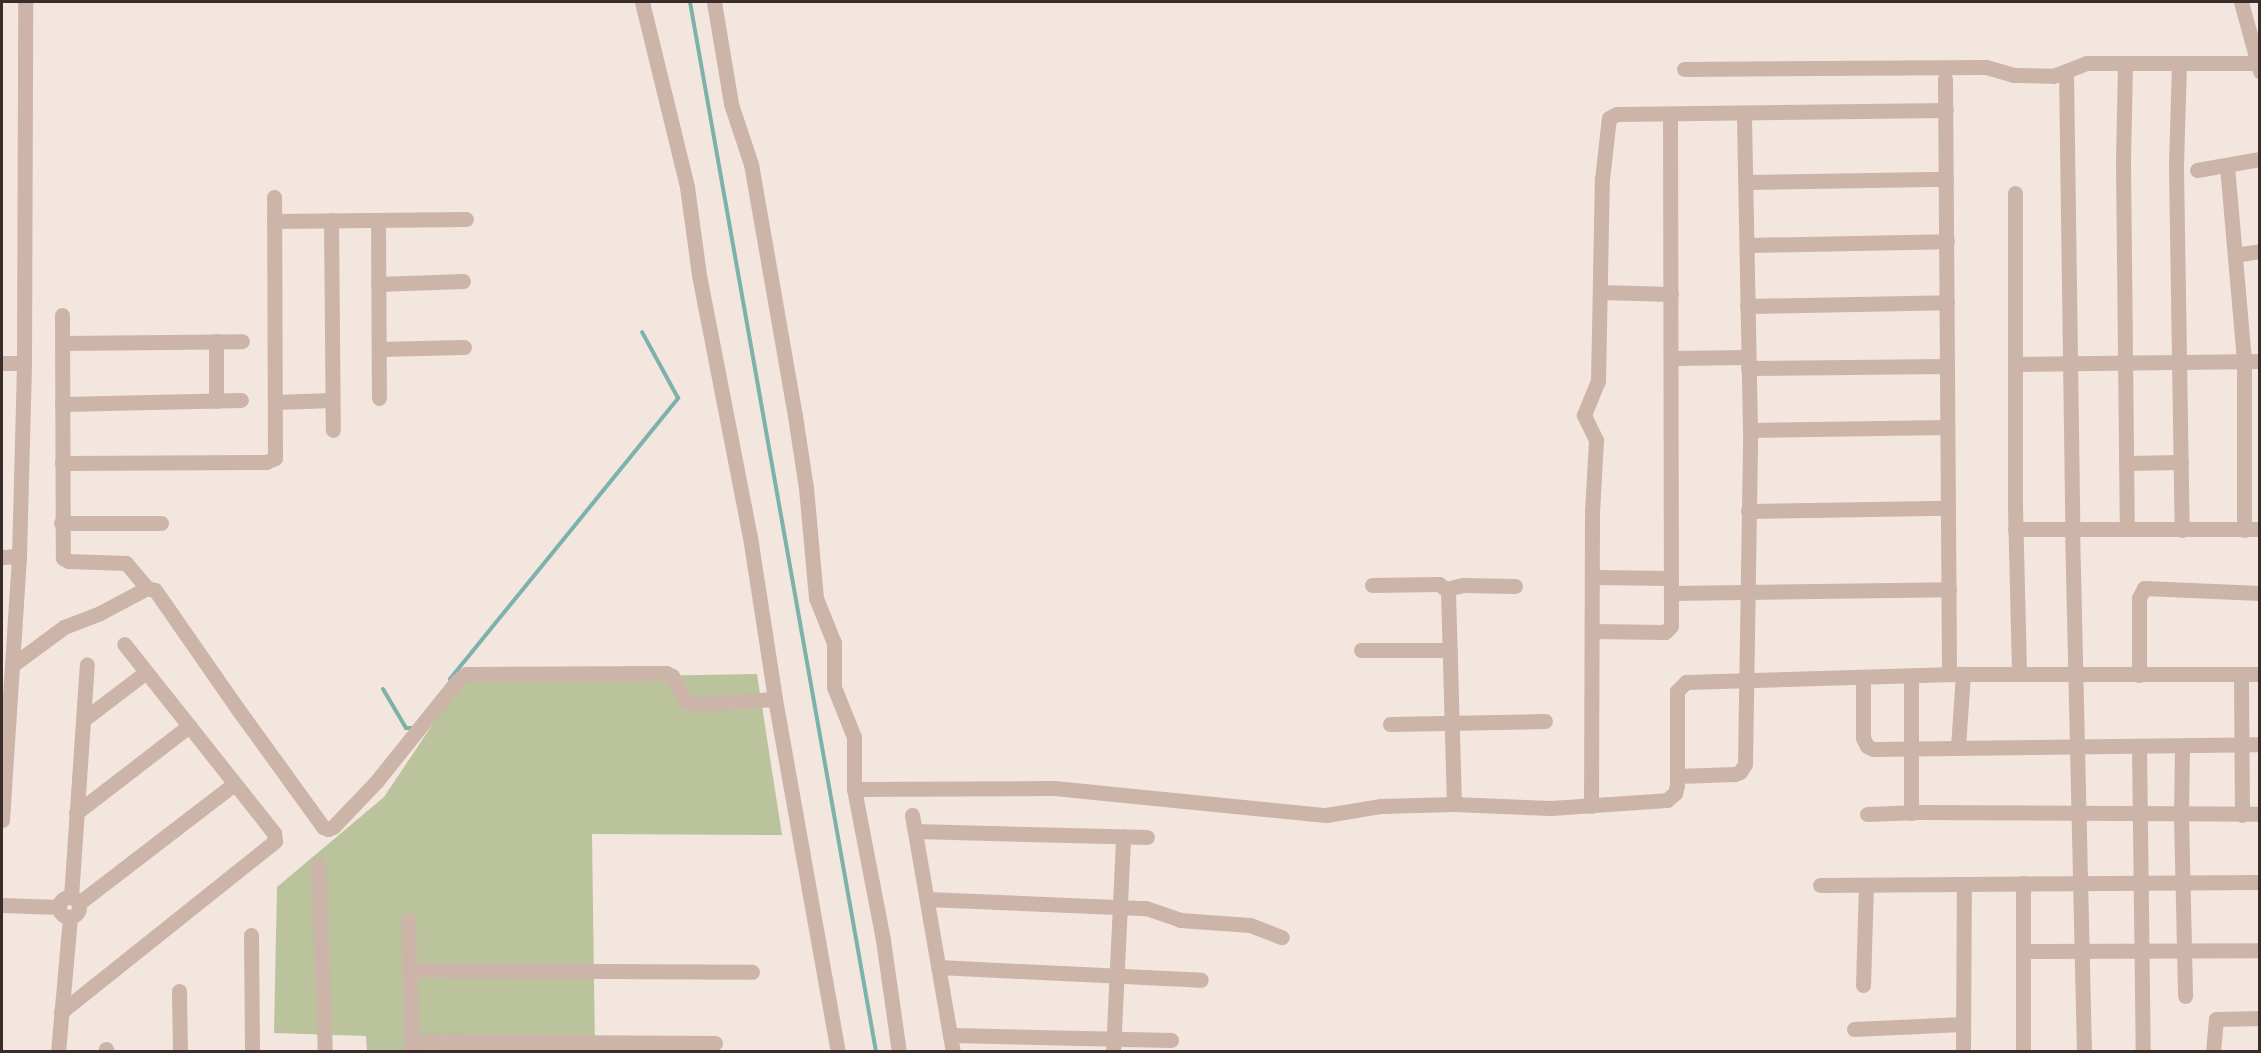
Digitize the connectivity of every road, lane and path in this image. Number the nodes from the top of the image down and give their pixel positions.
1 (25, 2) edge
2 (642, 2) edge
3 (714, 2) edge
4 (2241, 2) edge
5 (2179, 64) junction
6 (2125, 65) junction
7 (2259, 67) edge
8 (1684, 69) dead end
9 (2066, 71) junction
10 (1945, 79) dead end
11 (1946, 110) junction
12 (1670, 114) junction
13 (1744, 114) junction
14 (2259, 159) edge
15 (2228, 166) junction
16 (2197, 170) dead end
17 (1946, 179) junction
18 (1746, 182) junction
19 (2015, 193) dead end
20 (274, 197) dead end
21 (466, 219) dead end
22 (331, 220) junction
23 (378, 220) junction
24 (274, 221) junction
25 (1947, 241) junction
26 (1747, 245) junction
27 (2259, 251) edge
28 (2235, 255) junction
29 (463, 281) dead end
30 (378, 284) junction
31 (1601, 292) junction
32 (1671, 294) junction
33 (1947, 302) junction
34 (1748, 306) junction
35 (62, 315) dead end
36 (216, 341) junction
37 (242, 341) dead end
38 (63, 343) junction
39 (464, 347) dead end
40 (379, 349) junction
41 (1672, 358) junction
42 (2179, 361) junction
43 (2244, 361) junction
44 (2259, 361) edge
45 (1748, 362) junction
46 (2126, 362) junction
47 (2, 363) edge
48 (24, 363) junction
49 (2017, 364) junction
50 (2069, 364) junction
51 (1947, 366) junction
52 (379, 398) dead end
53 (241, 400) dead end
54 (332, 400) junction
55 (216, 401) junction
56 (276, 402) junction
57 (62, 404) junction
58 (1947, 428) junction
59 (333, 430) dead end
60 (1750, 430) junction
61 (2181, 462) junction
62 (62, 463) junction
63 (2126, 463) junction
64 (1948, 508) junction
65 (1748, 511) junction
66 (61, 523) junction
67 (161, 523) dead end
68 (2072, 528) junction
69 (2015, 529) junction
70 (2127, 529) junction
71 (2182, 530) junction
72 (2252, 530) edge
73 (19, 556) junction
74 (2, 557) edge
75 (1592, 577) junction
76 (1372, 585) dead end
77 (1515, 586) dead end
78 (1671, 586) junction
79 (147, 588) junction
80 (1446, 589) junction
81 (1949, 589) junction
82 (1748, 591) junction
83 (2259, 593) edge
84 (1592, 632) junction
85 (124, 644) dead end
86 (1361, 650) dead end
87 (1450, 650) junction
88 (14, 664) junction
89 (87, 665) dead end
90 (146, 672) junction
91 (2019, 673) junction
92 (2076, 673) junction
93 (1956, 674) junction
94 (2241, 674) junction
95 (2259, 674) edge
96 (2139, 675) junction
97 (1911, 676) junction
98 (1863, 679) junction
99 (1748, 680) junction
100 (775, 699) junction
101 (83, 720) junction
102 (1545, 721) dead end
103 (1452, 723) junction
104 (1390, 724) dead end
105 (189, 726) junction
106 (2241, 744) junction
107 (2259, 744) edge
108 (2079, 746) junction
109 (2139, 746) junction
110 (2182, 746) junction
111 (1911, 747) junction
112 (1958, 747) junction
113 (1677, 776) junction
114 (234, 783) junction
115 (854, 789) junction
116 (3, 793) edge
117 (1454, 804) junction
118 (1591, 806) junction
119 (76, 813) junction
120 (1911, 813) junction
121 (2080, 813) junction
122 (1867, 814) dead end
123 (2181, 814) junction
124 (2242, 814) junction
125 (2259, 814) edge
126 (912, 815) dead end
127 (2139, 815) junction
128 (2, 820) edge
129 (915, 831) junction
130 (1123, 836) junction
131 (1147, 837) dead end
132 (318, 864) dead end
133 (2139, 882) junction
134 (2182, 882) junction
135 (2259, 882) edge
136 (2023, 883) junction
137 (2082, 883) junction
138 (1964, 884) junction
139 (1820, 885) dead end
140 (1866, 885) junction
141 (927, 899) junction
142 (2, 905) edge
143 (70, 906) junction
144 (1119, 907) junction
145 (408, 920) dead end
146 (251, 935) dead end
147 (1282, 937) dead end
148 (2142, 950) junction
149 (2259, 950) edge
150 (2024, 951) junction
151 (2083, 951) junction
152 (2185, 951) junction
153 (938, 967) junction
154 (409, 970) junction
155 (752, 972) dead end
156 (1115, 976) junction
157 (1201, 980) dead end
158 (1863, 985) dead end
159 (179, 991) dead end
160 (2185, 996) dead end
161 (61, 1012) junction
162 (2259, 1018) edge
163 (1963, 1024) junction
164 (1854, 1029) dead end
165 (950, 1035) junction
166 (1171, 1040) dead end
167 (715, 1043) dead end
168 (1113, 1045) edge
169 (411, 1046) edge
170 (58, 1052) edge
171 (180, 1052) edge
172 (252, 1052) edge
173 (325, 1052) edge
174 (838, 1052) edge
175 (899, 1052) edge
176 (953, 1052) edge
177 (1963, 1052) edge
178 (2023, 1052) edge
179 (2084, 1052) edge
180 (2143, 1052) edge
181 (2213, 1052) edge

1 - 48 street
2 - 100 street
3 - 115 street
4 - 7 street
5 - 6 street
5 - 7 street
5 - 42 street
6 - 9 street
6 - 46 street
8 - 9 street
9 - 50 street
10 - 11 street
11 - 13 street
11 - 17 street
12 - 13 street
12 - 31 street
12 - 32 street
13 - 18 street
14 - 15 street
15 - 16 street
15 - 28 street
17 - 18 street
17 - 25 street
18 - 26 street
19 - 49 street
20 - 24 street
21 - 23 street
22 - 23 street
22 - 24 street
22 - 54 street
23 - 30 street
24 - 56 street
25 - 26 street
25 - 33 street
26 - 34 street
27 - 28 street
28 - 43 street
29 - 30 street
30 - 40 street
31 - 32 street
31 - 75 street
32 - 41 street
33 - 34 street
33 - 51 street
34 - 45 street
35 - 38 street
36 - 37 street
36 - 38 street
36 - 55 street
38 - 57 street
39 - 40 street
40 - 52 street
41 - 45 street
41 - 78 street
42 - 43 street
42 - 46 street
42 - 61 street
43 - 44 street
43 - 72 street
45 - 51 street
45 - 60 street
46 - 50 street
46 - 63 street
47 - 48 street
48 - 73 street
49 - 50 street
49 - 69 street
50 - 68 street
51 - 58 street
53 - 55 street
54 - 56 street
54 - 59 street
55 - 57 street
56 - 62 street
57 - 62 street
58 - 60 street
58 - 64 street
60 - 65 street
61 - 63 street
61 - 71 street
62 - 66 street
63 - 70 street
64 - 65 street
64 - 81 street
65 - 82 street
66 - 67 street
66 - 79 street
68 - 69 street
68 - 70 street
68 - 92 street
69 - 91 street
70 - 71 street
71 - 72 street
73 - 74 street
73 - 88 street
75 - 78 street
75 - 84 street
76 - 80 street
77 - 80 street
78 - 82 street
78 - 84 street
79 - 88 street
79 - 100 street
80 - 87 street
81 - 82 street
81 - 93 street
82 - 99 street
83 - 96 street
84 - 118 street
85 - 90 street
86 - 87 street
87 - 103 street
88 - 116 street
89 - 101 street
90 - 101 street
90 - 105 street
91 - 92 street
91 - 93 street
92 - 96 street
92 - 108 street
93 - 97 street
93 - 112 street
94 - 95 street
94 - 96 street
94 - 106 street
97 - 98 street
97 - 111 street
98 - 99 street
98 - 111 street
99 - 113 street
99 - 113 street
100 - 174 street
101 - 119 street
102 - 103 street
103 - 104 street
103 - 117 street
105 - 114 street
105 - 119 street
106 - 107 street
106 - 110 street
106 - 124 street
108 - 109 street
108 - 112 street
108 - 121 street
109 - 110 street
109 - 127 street
110 - 123 street
111 - 112 street
111 - 120 street
113 - 118 street
114 - 143 street
114 - 161 street
115 - 117 street
115 - 175 street
116 - 128 street
117 - 118 street
119 - 143 street
120 - 121 street
120 - 122 street
121 - 127 street
121 - 137 street
123 - 124 street
123 - 127 street
123 - 134 street
124 - 125 street
126 - 129 street
127 - 133 street
129 - 130 street
129 - 141 street
130 - 131 street
130 - 144 street
132 - 173 street
133 - 134 street
133 - 137 street
133 - 148 street
134 - 135 street
134 - 152 street
136 - 137 street
136 - 138 street
136 - 150 street
137 - 151 street
138 - 140 street
138 - 163 street
139 - 140 street
140 - 158 street
141 - 144 street
141 - 153 street
142 - 143 street
143 - 161 street
144 - 147 street
144 - 156 street
145 - 154 street
146 - 172 street
148 - 151 street
148 - 152 street
148 - 180 street
149 - 152 street
150 - 151 street
150 - 178 street
151 - 179 street
152 - 160 street
153 - 156 street
153 - 165 street
154 - 155 street
154 - 169 street
156 - 157 street
156 - 168 street
159 - 171 street
161 - 170 street
162 - 181 street
163 - 164 street
163 - 177 street
165 - 168 street
165 - 176 street
166 - 168 street
167 - 169 street

